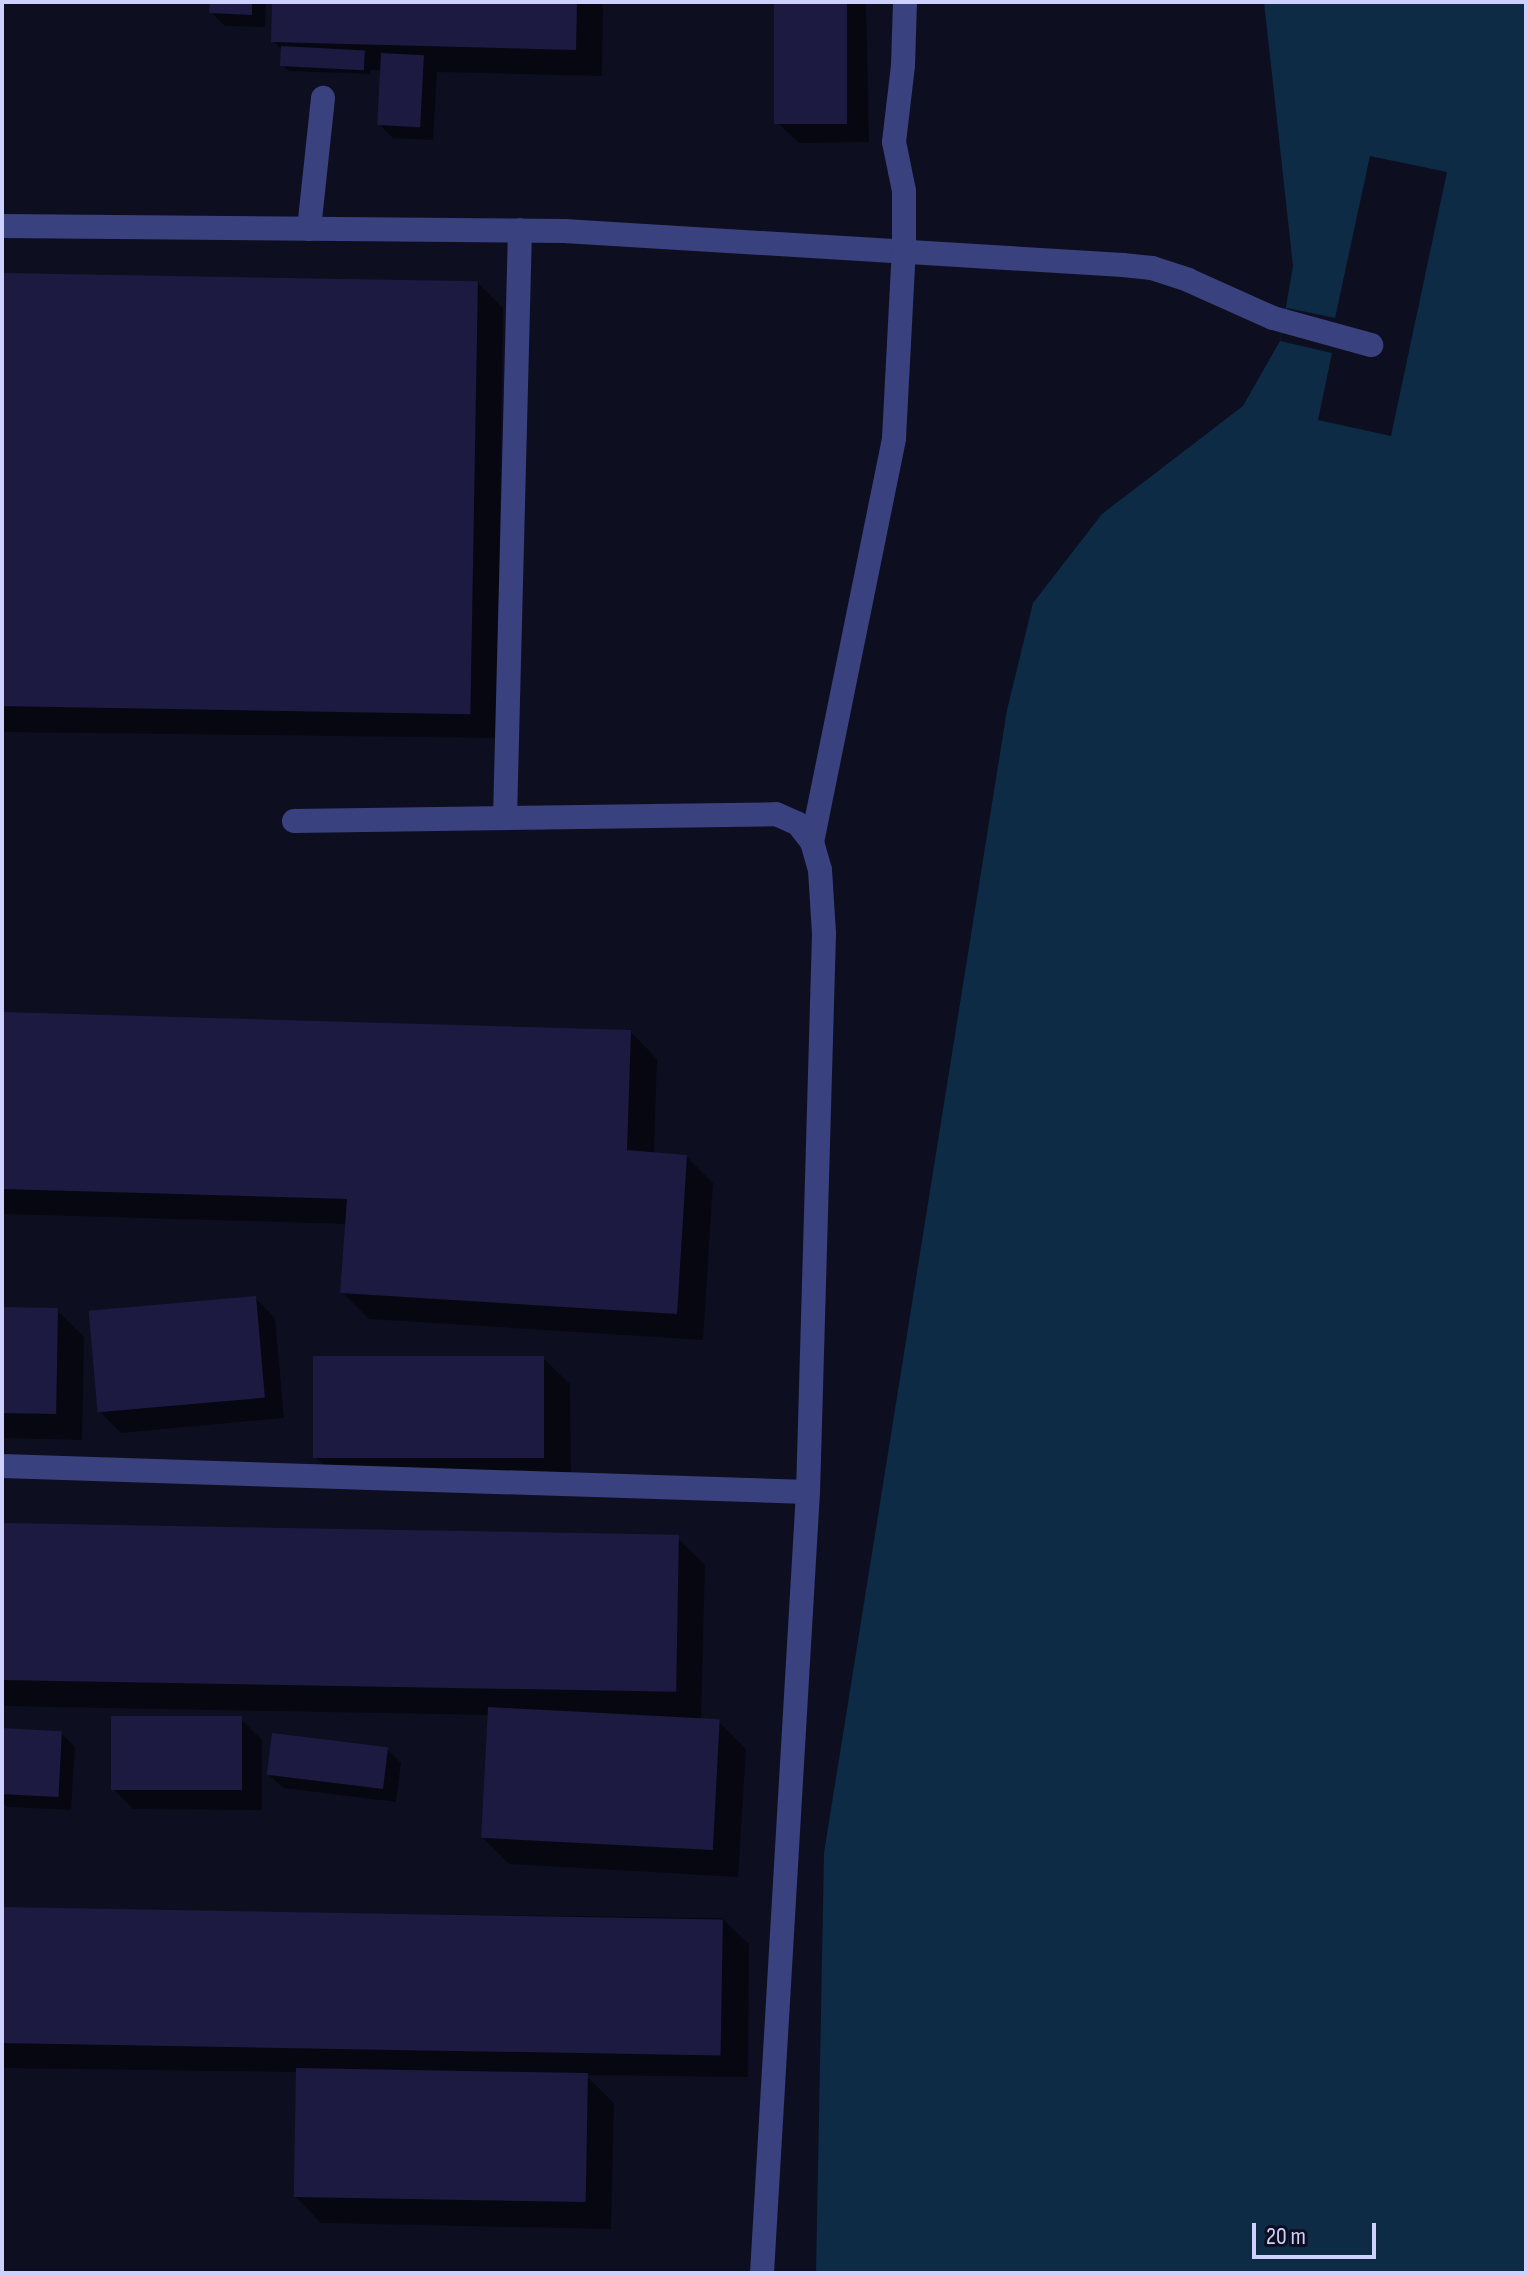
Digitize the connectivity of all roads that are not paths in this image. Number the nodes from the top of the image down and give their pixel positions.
1 (905, 2) edge
2 (323, 98) dead end
3 (2, 226) edge
4 (309, 229) junction
5 (520, 230) junction
6 (904, 250) junction
7 (1371, 345) dead end
8 (505, 818) junction
9 (294, 821) dead end
10 (812, 842) junction
11 (2, 1466) edge
12 (808, 1492) junction
13 (762, 2273) edge

1 - 6 street
2 - 4 street
3 - 4 street
4 - 5 street
5 - 6 street
5 - 8 street
6 - 7 street
6 - 10 street
8 - 9 street
8 - 10 street
10 - 12 street
11 - 12 street
12 - 13 street

